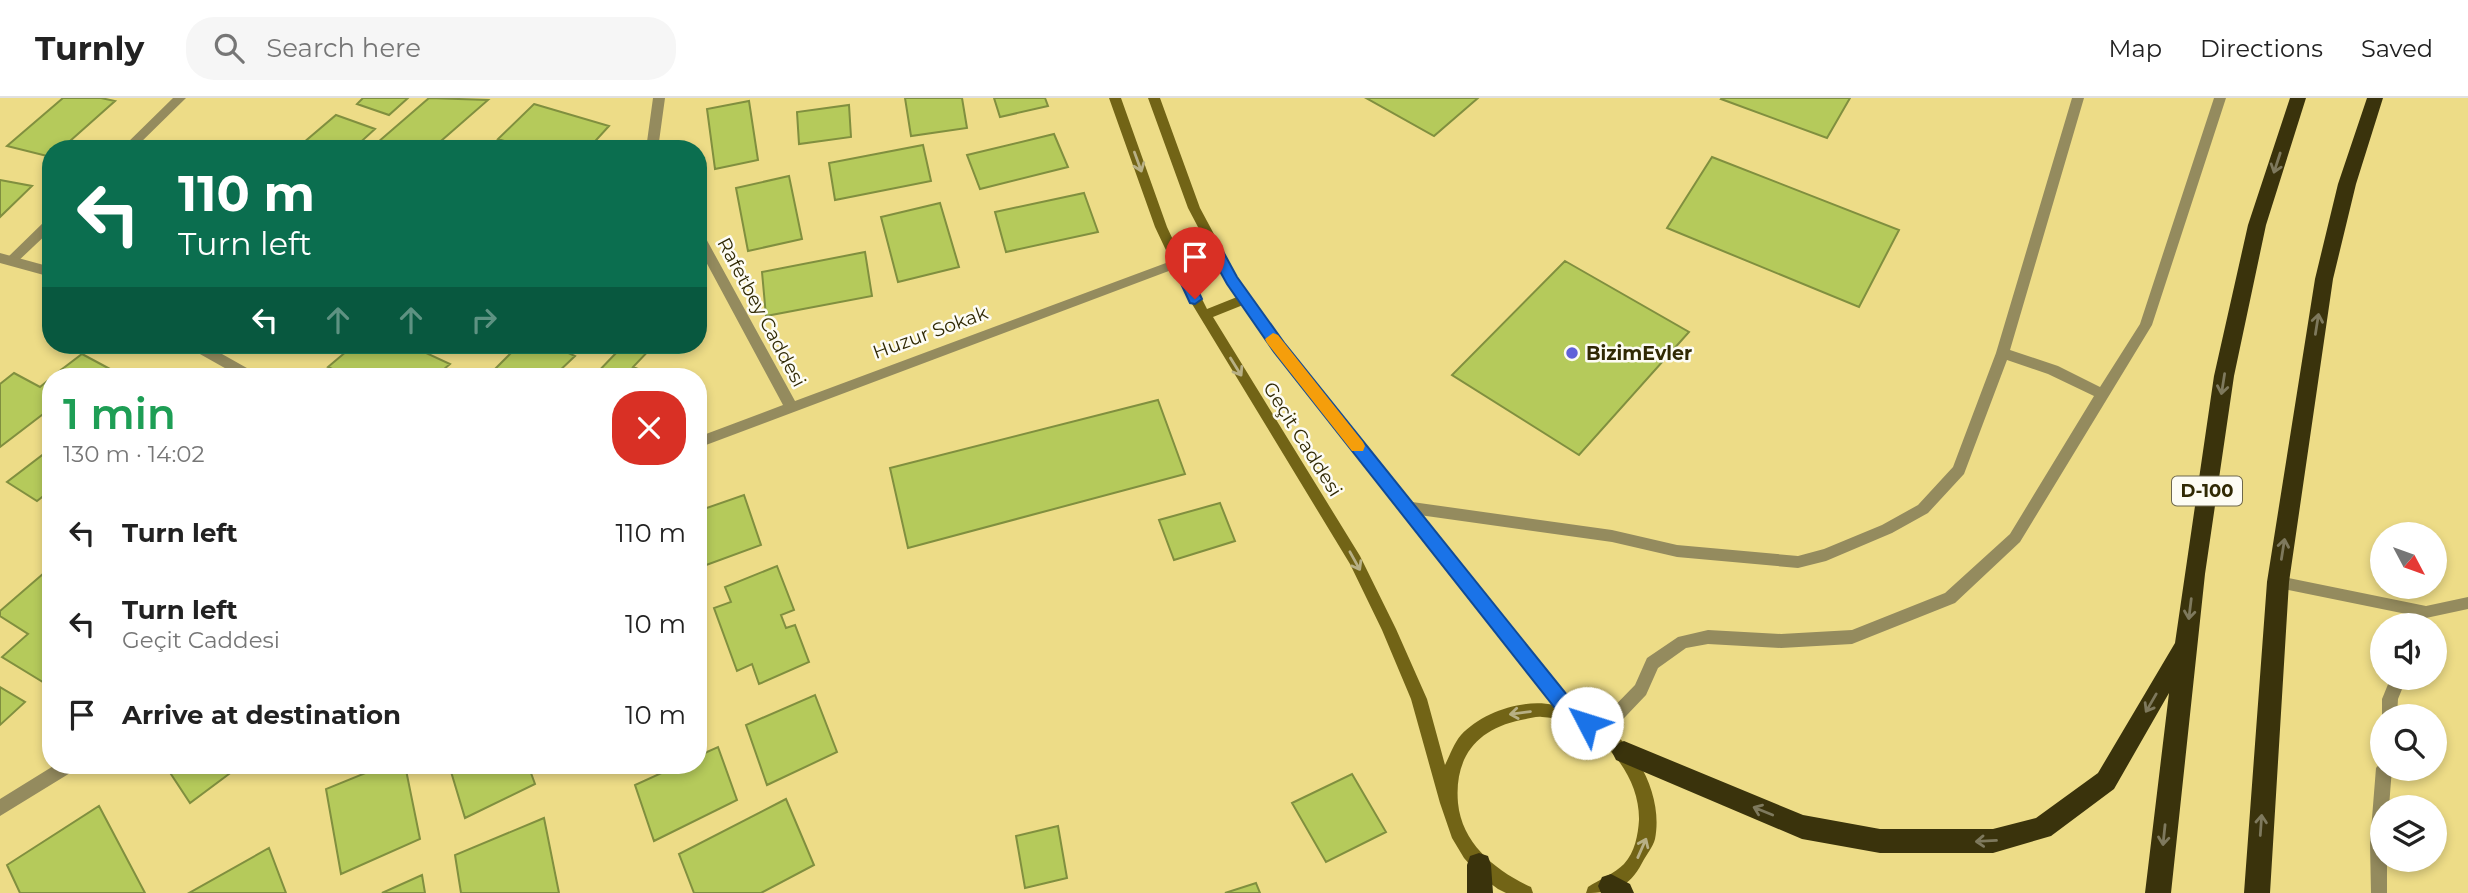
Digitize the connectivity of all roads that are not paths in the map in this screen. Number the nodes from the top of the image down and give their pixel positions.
1 (180, 98) edge
2 (659, 98) edge
3 (1115, 98) edge
4 (1154, 98) edge
5 (2078, 98) edge
6 (2220, 98) edge
7 (2298, 98) edge
8 (2375, 98) edge
9 (136, 140) edge
10 (653, 140) edge
11 (42, 229) edge
12 (1214, 248) junction
13 (707, 251) edge
14 (5, 259) edge
15 (1178, 262) junction
16 (42, 269) edge
17 (1245, 299) junction
18 (1204, 315) junction
19 (2003, 353) junction
20 (211, 354) edge
21 (235, 368) edge
22 (2102, 394) junction
23 (792, 407) junction
24 (707, 440) edge
25 (1405, 507) junction
26 (2278, 582) junction
27 (2468, 603) edge
28 (2404, 613) edge
29 (2439, 613) edge
30 (2185, 644) junction
31 (1573, 716) junction
32 (1601, 731) junction
33 (1624, 752) junction
34 (55, 774) edge
35 (2383, 781) edge
36 (1448, 803) junction
37 (0, 808) edge
38 (1490, 883) edge
39 (1609, 891) edge
40 (1525, 893) edge
41 (2158, 893) edge
42 (2257, 893) edge
43 (2379, 893) edge

1 - 9 street
2 - 10 street
3 -> 15 main road, Geçit Caddesi
4 - 12 main road, Geçit Caddesi
5 - 19 street
6 - 22 street
7 -> 30 highway, D-100
26 -> 8 highway
11 - 14 street
12 - 15 main road
12 - 17 main road, Geçit Caddesi
13 - 23 street, Rafetbey Caddesi
14 - 16 street
15 - 18 main road, Geçit Caddesi
15 - 23 street, Huzur Sokak
17 - 18 main road
17 - 25 main road, Geçit Caddesi
18 -> 36 main road, Geçit Caddesi
19 - 22 street
19 - 25 street
20 - 21 street
22 - 32 street
23 - 24 street, Huzur Sokak
25 - 31 main road, Geçit Caddesi
26 - 28 street
42 -> 26 highway
27 - 29 street
30 -> 33 highway
30 -> 41 highway, D-100
31 - 32 main road
31 -> 36 main road
32 - 33 main road
39 -> 33 main road
34 - 37 street
35 - 43 street
36 - 38 main road, Geçit Caddesi
38 - 40 main road

